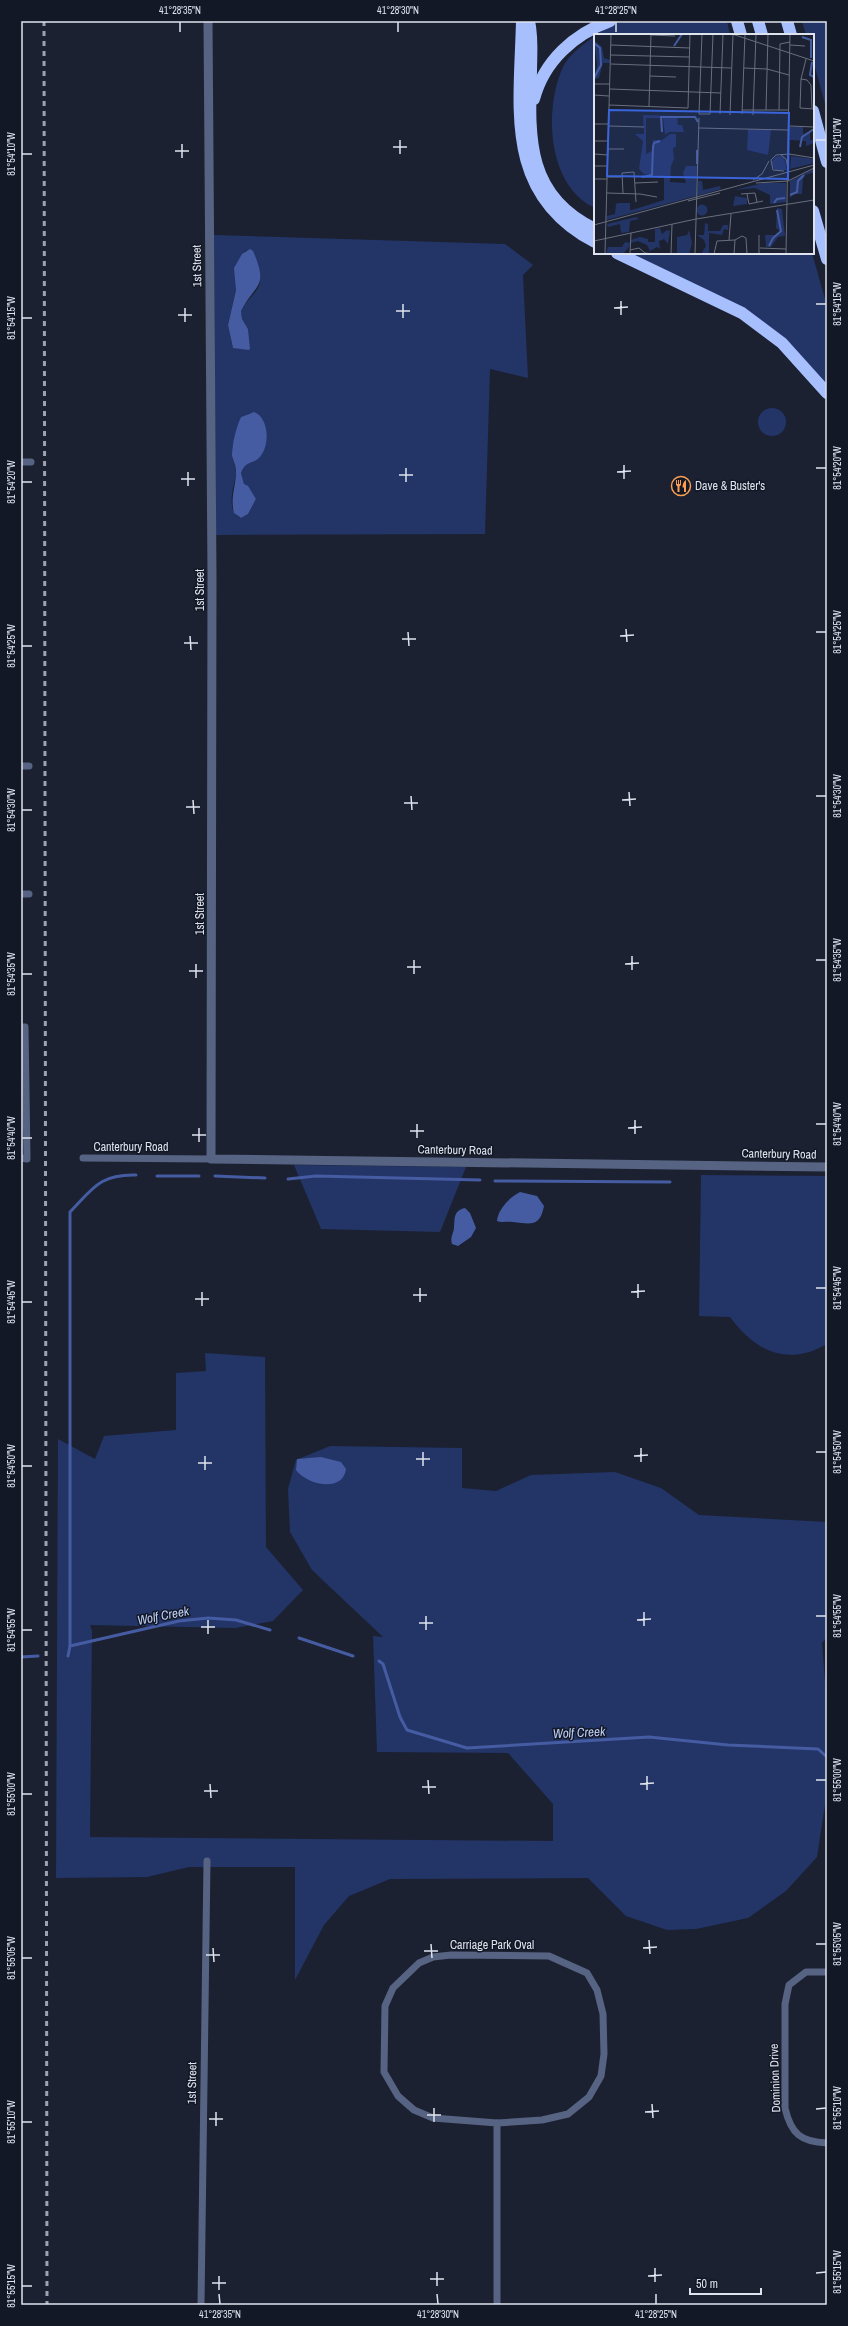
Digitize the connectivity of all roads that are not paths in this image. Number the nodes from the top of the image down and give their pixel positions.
1 (208, 21) edge
2 (522, 21) edge
3 (529, 21) edge
4 (610, 21) edge
5 (737, 21) edge
6 (758, 21) edge
7 (787, 21) edge
8 (741, 34) edge
9 (762, 34) edge
10 (791, 34) edge
11 (530, 115) junction
12 (814, 115) edge
13 (827, 162) edge
14 (814, 214) edge
15 (594, 228) edge
16 (594, 241) edge
17 (619, 254) edge
18 (827, 259) edge
19 (827, 394) edge
20 (21, 462) edge
21 (31, 462) dead end
22 (21, 766) edge
23 (29, 766) dead end
24 (21, 894) edge
25 (29, 894) dead end
26 (23, 1027) edge
27 (24, 1158) edge
28 (82, 1158) dead end
29 (211, 1159) junction
30 (827, 1167) edge
31 (207, 1861) dead end
32 (827, 1972) edge
33 (497, 2123) junction
34 (827, 2144) edge
35 (201, 2305) edge
36 (497, 2305) edge

1 - 29 street, 1st Street
2 - 16 highway
3 - 11 highway
4 - 11 highway
5 - 8 highway
6 - 9 highway
7 - 10 highway
11 - 15 highway
12 - 13 highway
14 - 18 highway
17 - 19 highway
20 - 21 street
22 - 23 street
24 - 25 street
26 - 27 street
28 - 29 street, Canterbury Road
29 - 30 street, Canterbury Road
31 - 35 street, 1st Street
32 - 34 street, Dominion Drive
33 - 33 street, Carriage Park Oval
33 - 36 street

